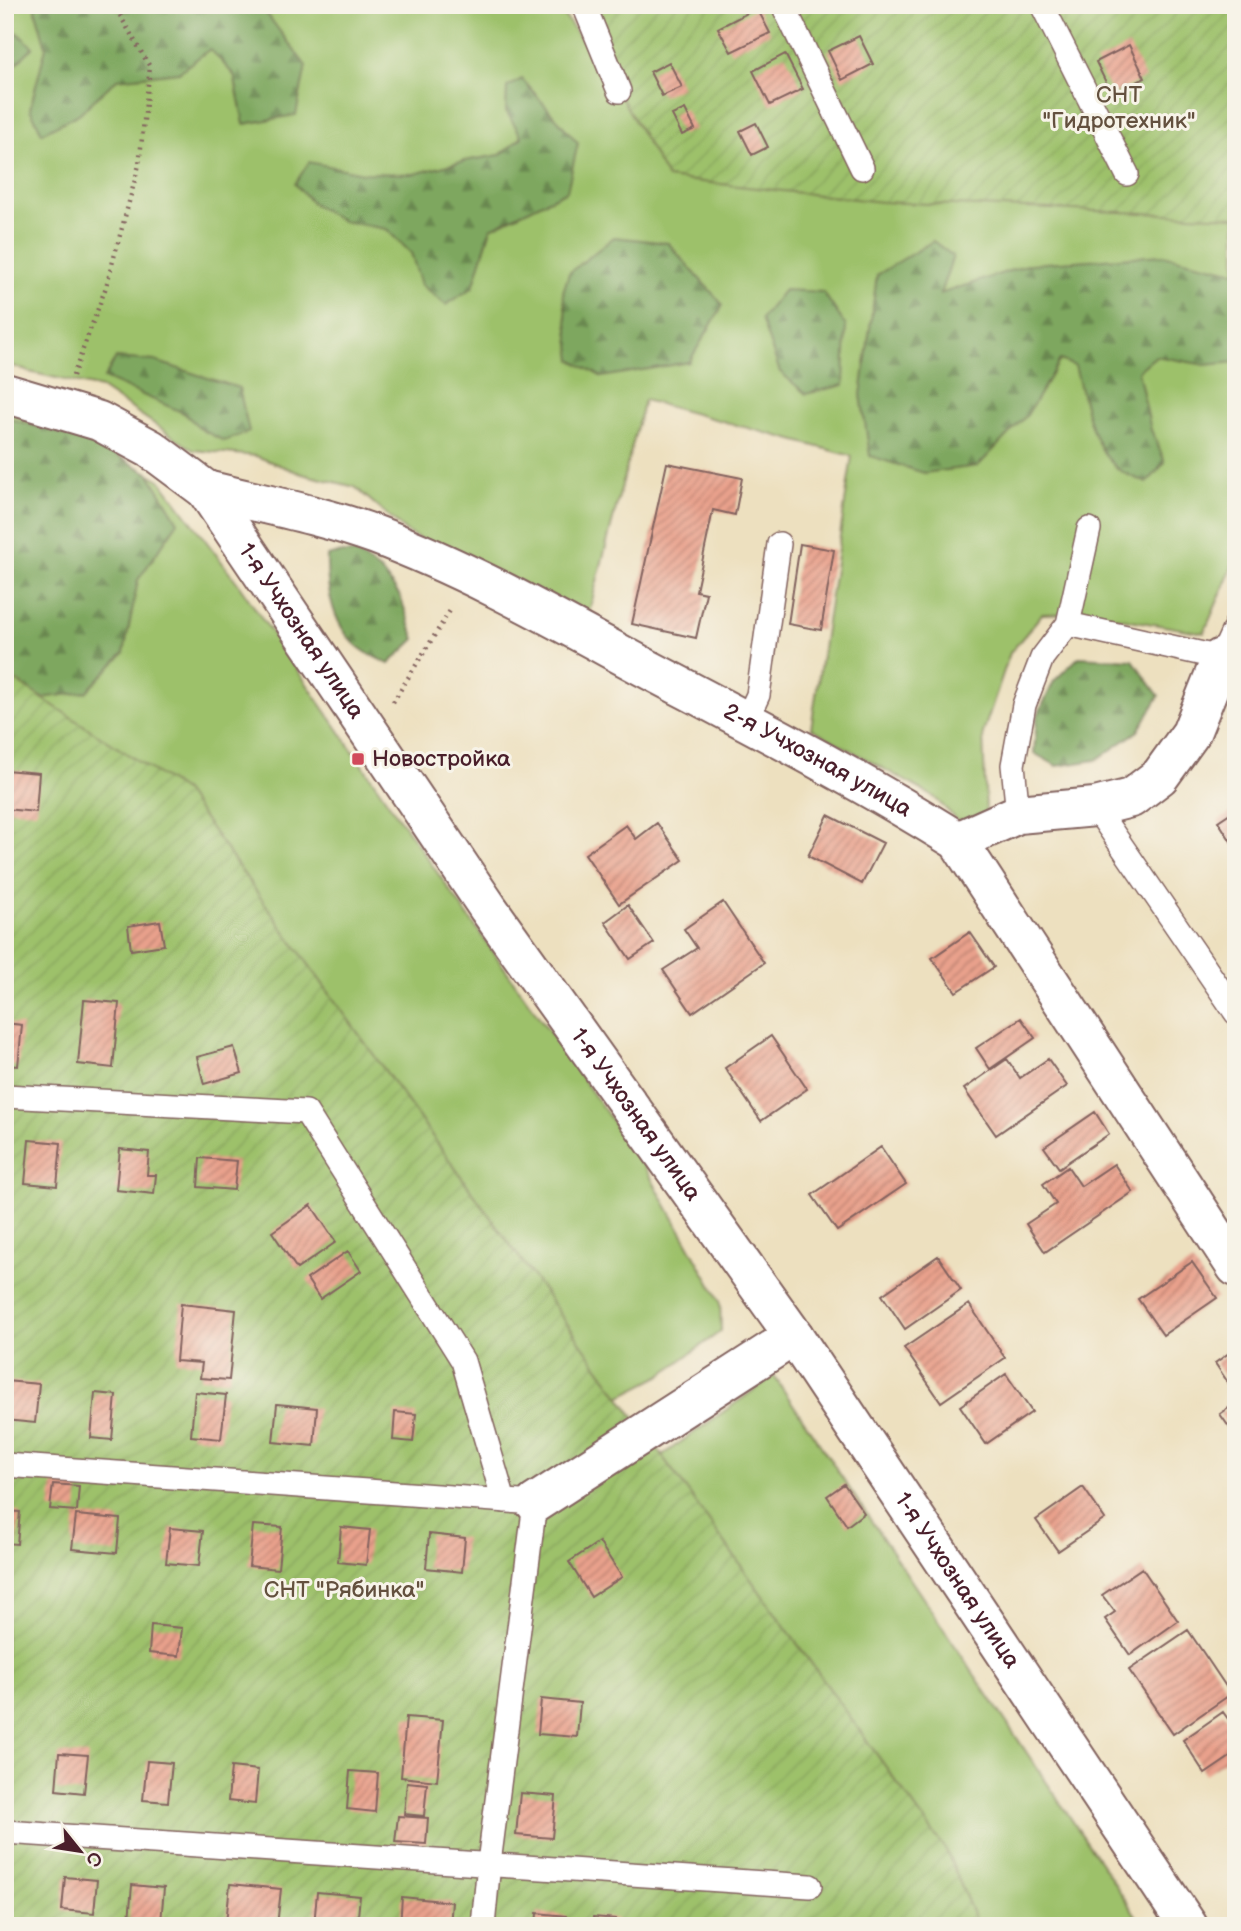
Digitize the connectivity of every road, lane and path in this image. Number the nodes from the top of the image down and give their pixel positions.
1 (114, 5) edge
2 (584, 5) edge
3 (783, 5) edge
4 (1042, 5) edge
5 (620, 91) dead end
6 (862, 167) dead end
7 (1127, 174) dead end
8 (5, 393) edge
9 (61, 410) junction
10 (206, 491) junction
11 (1089, 529) dead end
12 (779, 544) dead end
13 (472, 576) junction
14 (1068, 624) junction
15 (1231, 648) edge
16 (746, 721) junction
17 (372, 735) junction
18 (1095, 807) junction
19 (1018, 814) junction
20 (958, 841) junction
21 (1236, 1013) edge
22 (5, 1097) edge
23 (1236, 1267) edge
24 (794, 1336) junction
25 (5, 1465) edge
26 (520, 1502) junction
27 (5, 1832) edge
28 (489, 1863) junction
29 (810, 1886) dead end
30 (483, 1926) edge
31 (1188, 1926) edge

1 - 9 path
2 - 5 lane
3 - 6 lane
4 - 7 lane
8 - 9 street, 1-я Учхозная улица
9 - 10 street, 1-я Учхозная улица
10 - 13 street, 2-я Учхозная улица
10 - 17 street, 1-я Учхозная улица
11 - 14 lane
12 - 16 lane
13 - 16 street, 2-я Учхозная улица
13 - 17 path
14 - 15 lane
14 - 19 lane
15 - 18 street
16 - 20 street, 2-я Учхозная улица
17 - 24 street, 1-я Учхозная улица
18 - 19 street
18 - 21 lane
19 - 20 street
20 - 23 street, 2-я Учхозная улица
22 - 26 lane
24 - 26 street
24 - 31 street, 1-я Учхозная улица
25 - 26 lane
26 - 28 lane
27 - 28 lane
28 - 29 lane
28 - 30 lane

